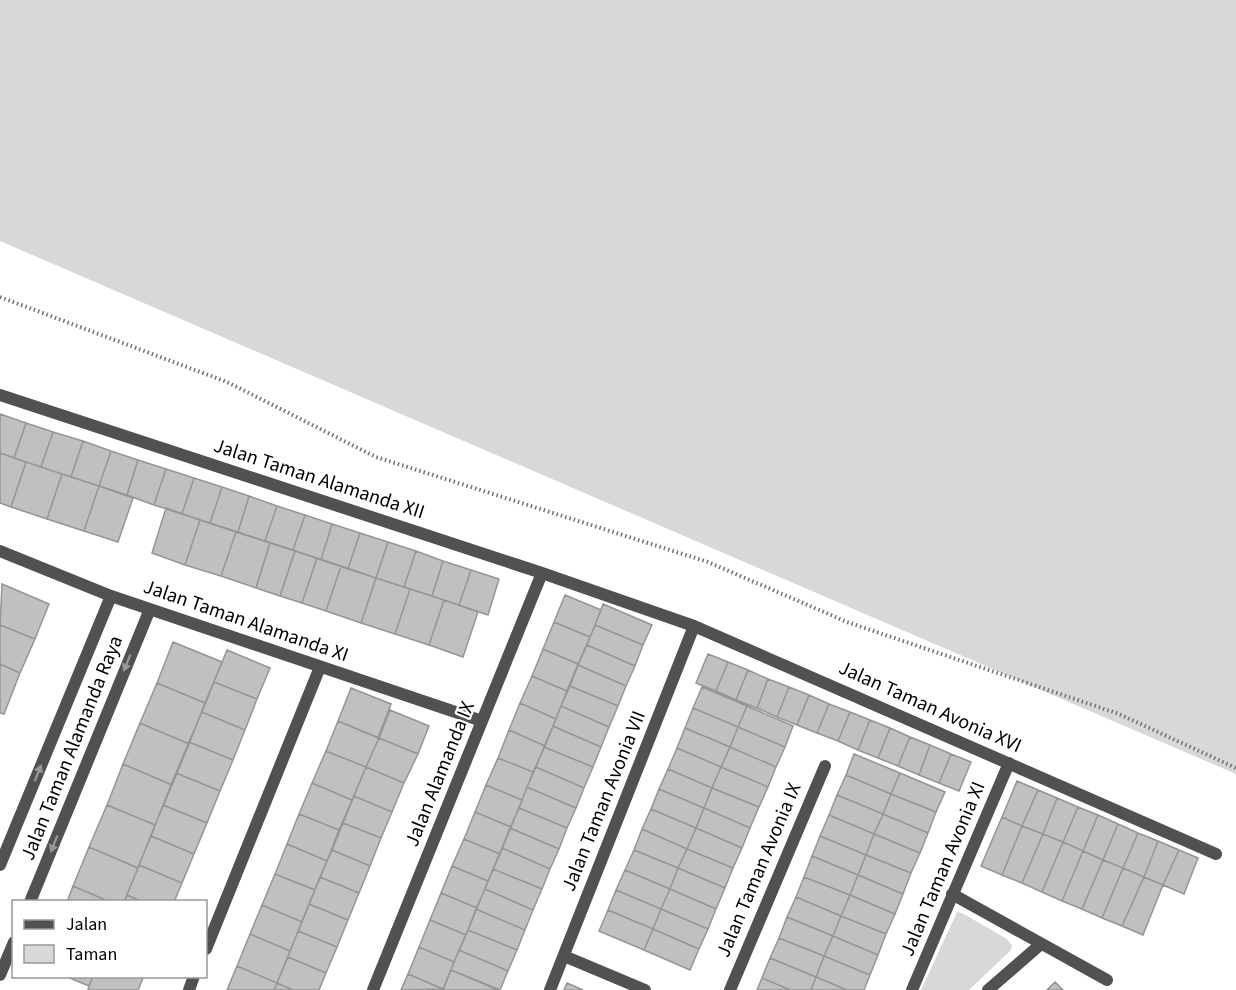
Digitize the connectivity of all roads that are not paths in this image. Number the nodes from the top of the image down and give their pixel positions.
1 (0, 395) edge
2 (0, 551) edge
3 (542, 573) junction
4 (111, 596) junction
5 (625, 602) joint
6 (150, 609) junction
7 (694, 626) junction
8 (320, 667) junction
9 (482, 721) junction
10 (1009, 763) junction
11 (825, 766) dead end
12 (1216, 854) dead end
13 (0, 866) edge
14 (952, 894) junction
15 (31, 900) edge
16 (1041, 944) junction
17 (12, 947) edge
18 (207, 947) edge
19 (564, 956) junction
20 (0, 975) edge
21 (1107, 980) dead end
22 (373, 990) edge
23 (550, 990) edge
24 (645, 990) edge
25 (730, 990) edge
26 (912, 990) edge
27 (988, 990) edge

1 - 3 street, Jalan Taman Alamanda XII
2 - 4 street, Jalan Taman Alamanda XI
3 - 5 street, Jalan Taman Alamanda XII
3 - 9 street, Jalan Alamanda IX
4 - 6 street, Jalan Taman Alamanda XI
13 -> 4 street, Jalan Taman Alamanda Raya
5 - 7 street, Jalan Taman Avonia XVI
6 - 8 street, Jalan Taman Alamanda XI
6 -> 15 street, Jalan Taman Alamanda Raya
7 - 10 street, Jalan Taman Avonia XVI
7 - 19 street, Jalan Taman Avonia VII
8 - 9 street, Jalan Taman Alamanda XI
8 - 18 street
9 - 22 street, Jalan Alamanda IX
10 - 12 street, Jalan Taman Avonia XVI
10 - 14 street, Jalan Taman Avonia XI
11 - 25 street, Jalan Taman Avonia IX
14 - 16 street
14 - 26 street, Jalan Taman Avonia XI
16 - 21 street
16 - 27 street
17 - 20 street
19 - 23 street, Jalan Taman Avonia VII
19 - 24 street

